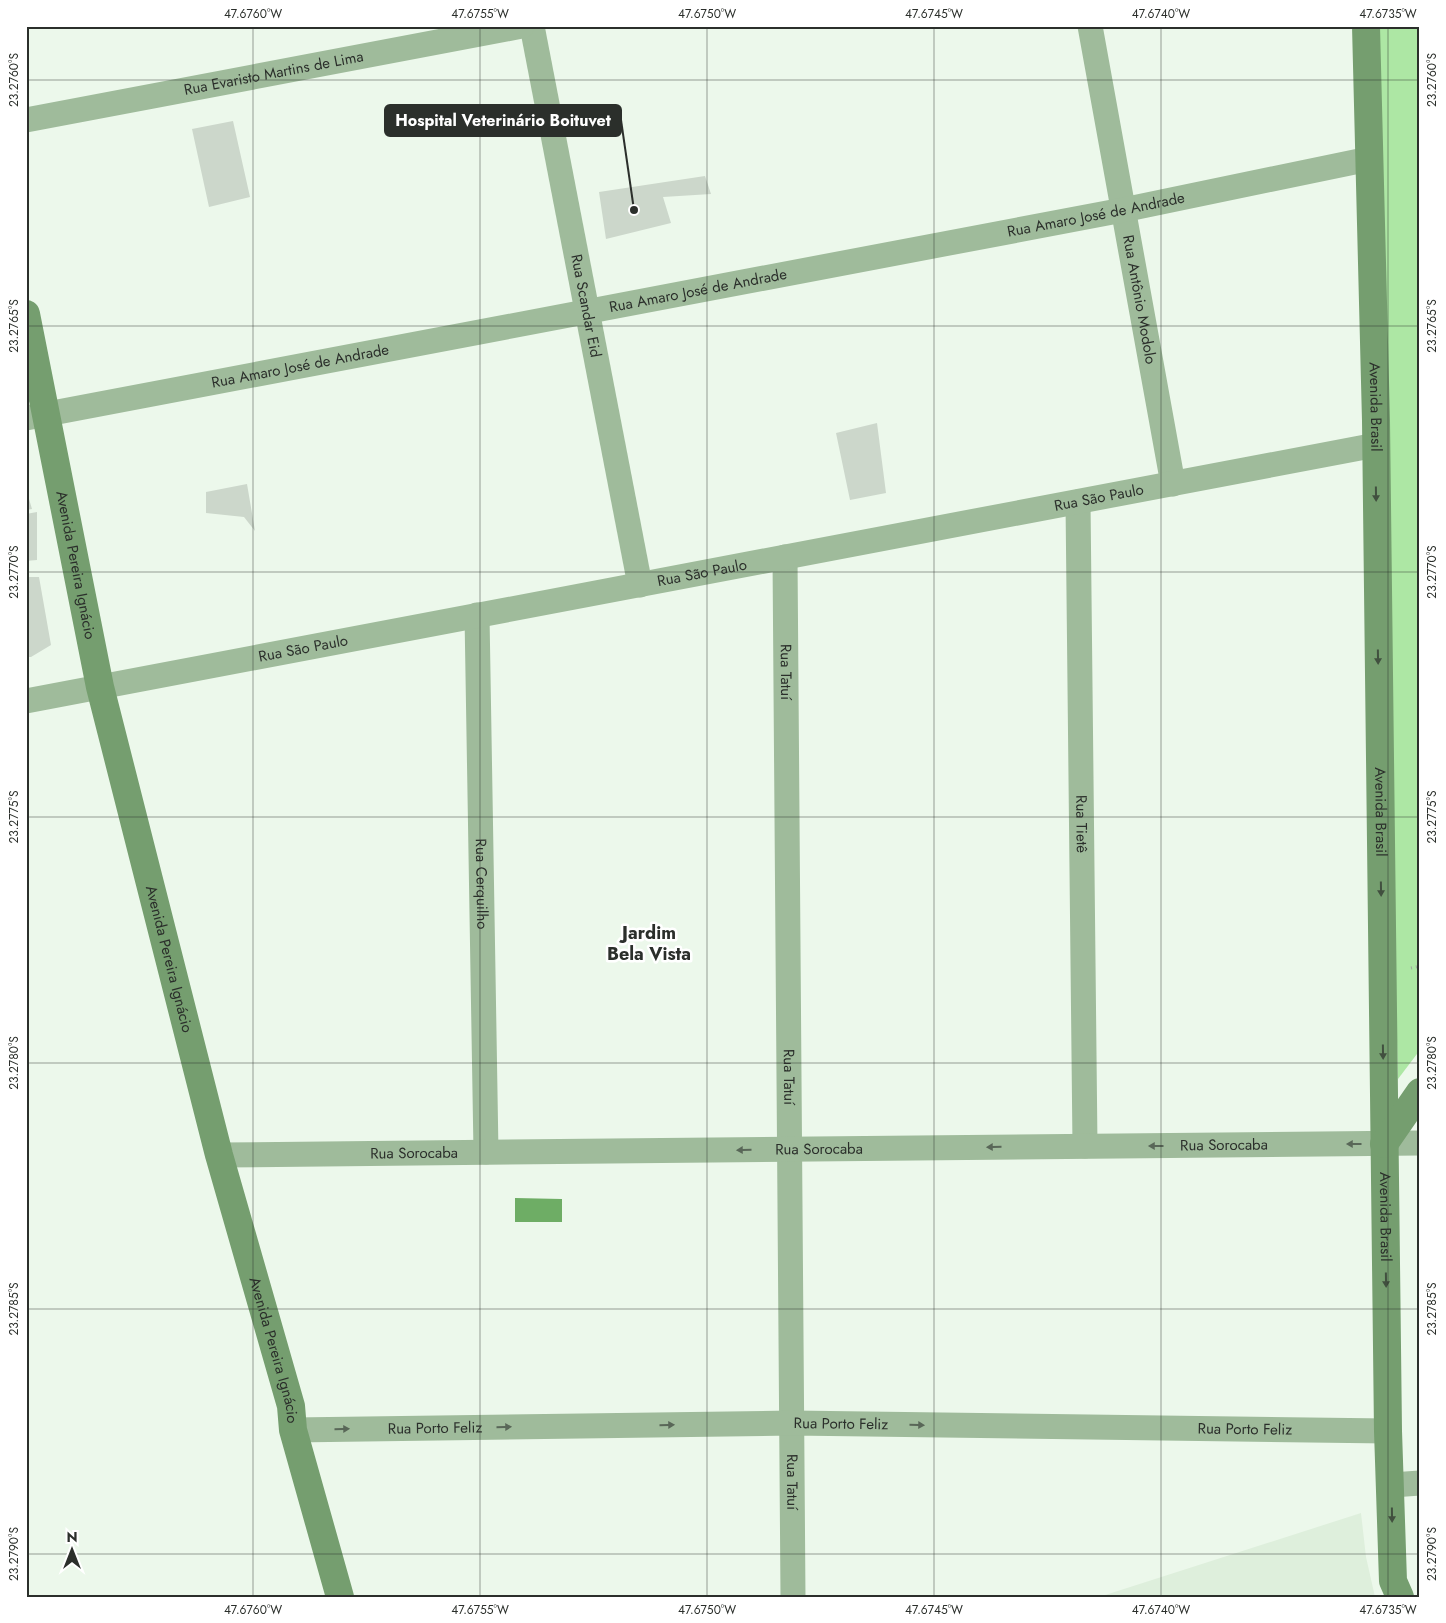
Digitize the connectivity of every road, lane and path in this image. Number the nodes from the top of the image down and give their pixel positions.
1 (522, 26) edge
2 (532, 26) edge
3 (1090, 26) edge
4 (1366, 26) edge
5 (26, 120) edge
6 (1368, 159) junction
7 (1123, 210) junction
8 (587, 311) junction
9 (26, 314) edge
10 (36, 416) edge
11 (1376, 445) junction
12 (1173, 484) junction
13 (1078, 502) junction
14 (785, 557) junction
15 (640, 585) junction
16 (477, 615) junction
17 (100, 686) junction
18 (26, 700) edge
19 (1420, 1092) edge
20 (1420, 1143) edge
21 (1384, 1144) junction
22 (1085, 1146) junction
23 (790, 1149) junction
24 (486, 1152) junction
25 (219, 1155) junction
26 (792, 1423) junction
27 (293, 1430) junction
28 (1388, 1431) junction
29 (1420, 1483) edge
30 (1392, 1485) junction
31 (340, 1597) edge
32 (794, 1597) edge
33 (1400, 1597) edge

1 - 5 street, Rua Evaristo Martins de Lima
2 - 8 street, Rua Scandar Eid
3 - 7 street, Rua Antônio Modolo
4 - 6 street, Avenida Brasil
6 - 7 street, Rua Amaro José de Andrade
6 - 11 street, Avenida Brasil
7 - 8 street, Rua Amaro José de Andrade
7 - 12 street, Rua Antônio Modolo
8 - 10 street, Rua Amaro José de Andrade
8 - 15 street, Rua Scandar Eid
9 - 10 street, Avenida Pereira Ignácio
10 - 17 street, Avenida Pereira Ignácio
11 - 12 street, Rua São Paulo
11 -> 21 street, Avenida Brasil
12 - 13 street, Rua São Paulo
13 - 14 street, Rua São Paulo
13 - 22 street, Rua Tietê
14 - 15 street, Rua São Paulo
14 - 23 street, Rua Tatuí
15 - 16 street, Rua São Paulo
16 - 17 street, Rua São Paulo
16 - 24 street, Rua Cerquilho
17 - 18 street, Rua São Paulo
17 - 25 street, Avenida Pereira Ignácio
19 - 21 street
20 - 21 street, Rua Sorocaba
21 -> 22 street, Rua Sorocaba
21 -> 28 street, Avenida Brasil
22 -> 23 street, Rua Sorocaba
23 -> 24 street, Rua Sorocaba
23 - 26 street, Rua Tatuí
24 - 25 street, Rua Sorocaba
25 - 27 street, Avenida Pereira Ignácio
27 -> 26 street, Rua Porto Feliz
26 -> 28 street, Rua Porto Feliz
26 - 32 street, Rua Tatuí
27 - 31 street, Avenida Pereira Ignácio
28 - 30 street, Avenida Brasil
29 - 30 street
30 -> 33 street, Avenida Brasil

